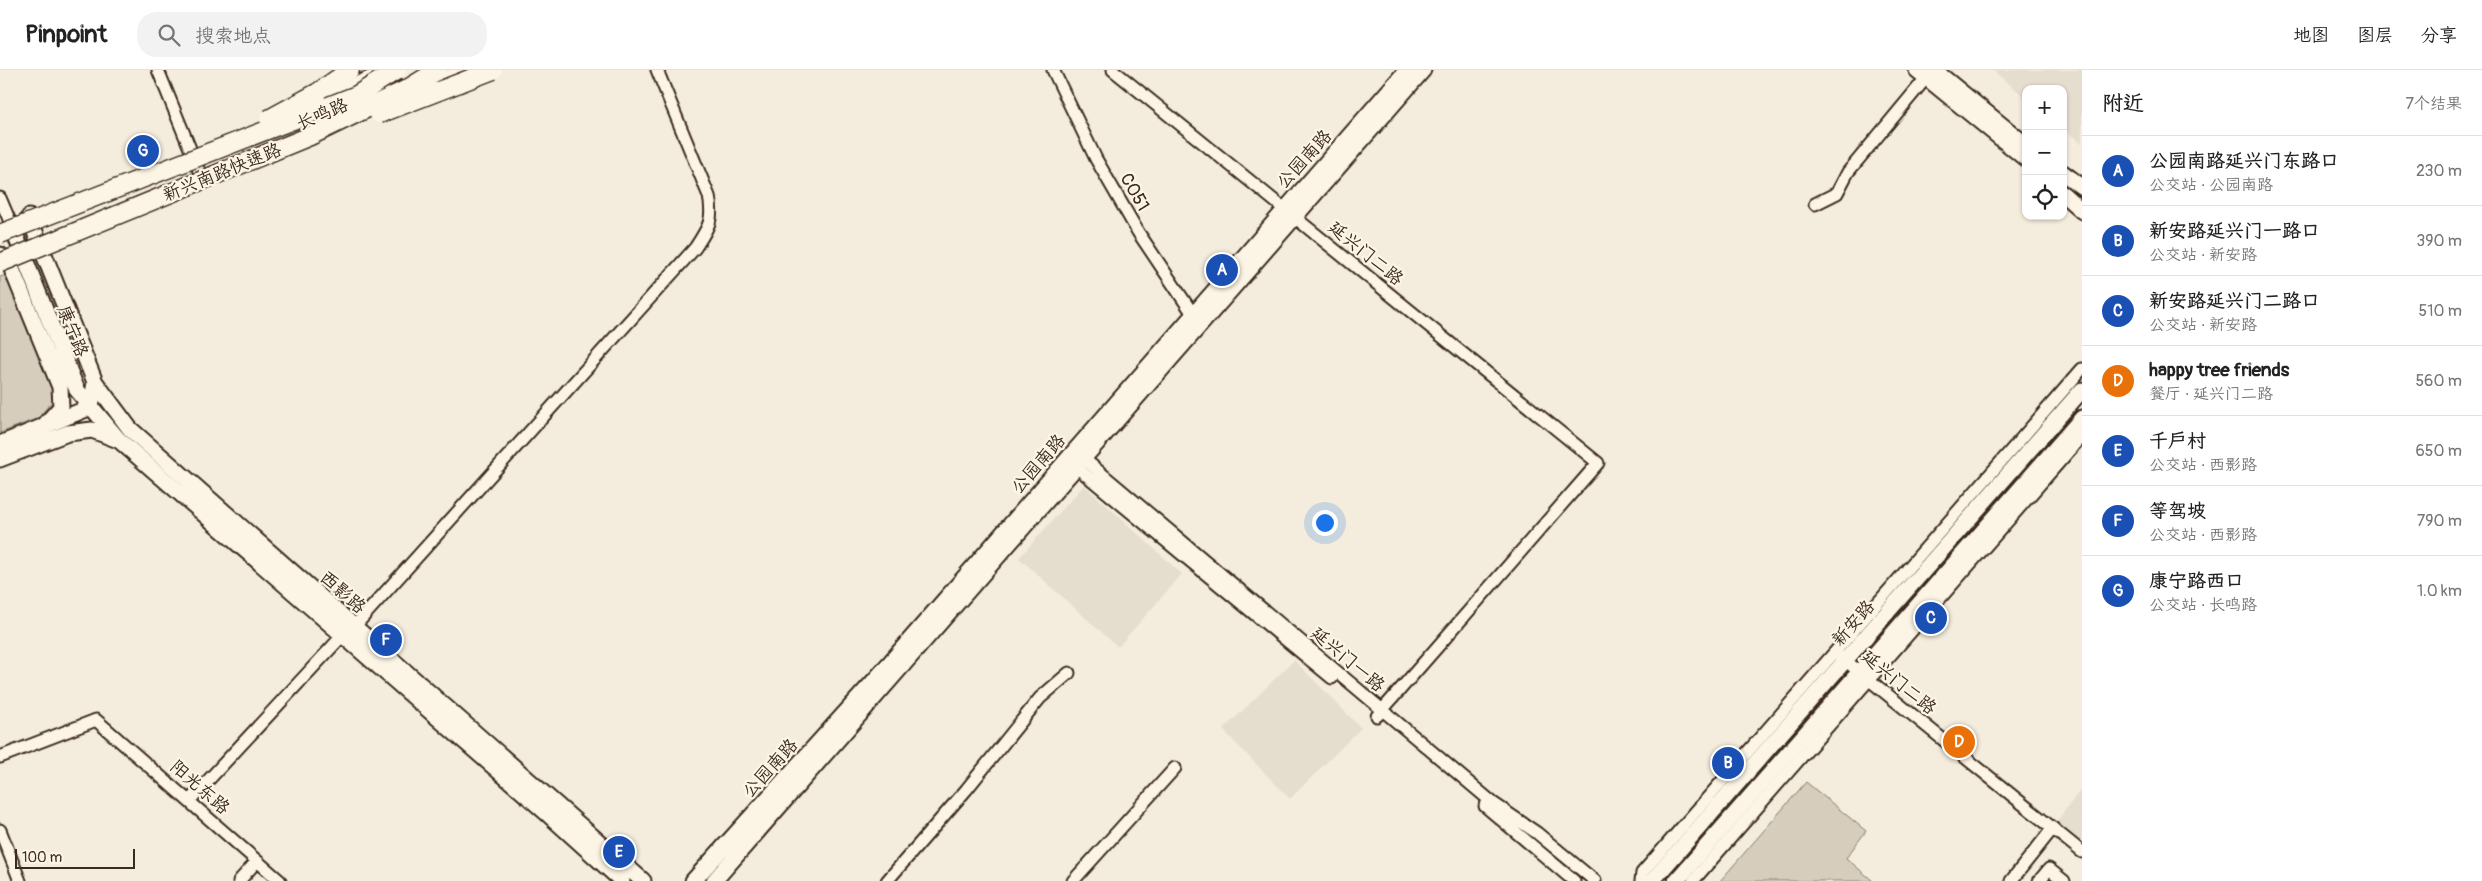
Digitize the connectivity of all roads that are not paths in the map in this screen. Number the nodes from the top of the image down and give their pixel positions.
1 (158, 70) edge
2 (350, 70) edge
3 (375, 70) edge
4 (390, 70) edge
5 (397, 70) edge
6 (438, 70) edge
7 (465, 70) edge
8 (493, 70) edge
9 (657, 70) edge
10 (1053, 70) edge
11 (1113, 70) edge
12 (1407, 70) edge
13 (1424, 70) edge
14 (1926, 73) edge
15 (340, 92) junction
16 (310, 136) junction
17 (2022, 142) edge
18 (216, 149) junction
19 (192, 153) junction
20 (2022, 155) edge
21 (2066, 175) edge
22 (204, 183) junction
23 (2082, 187) edge
24 (0, 198) edge
25 (2067, 198) edge
26 (1815, 204) dead end
27 (2082, 211) edge
28 (1288, 213) junction
29 (28, 217) junction
30 (3, 231) edge
31 (43, 250) junction
32 (0, 255) edge
33 (24, 257) junction
34 (0, 263) edge
35 (1197, 319) junction
36 (2082, 370) edge
37 (95, 382) junction
38 (2082, 390) edge
39 (91, 407) junction
40 (2082, 418) edge
41 (43, 427) junction
42 (2082, 436) edge
43 (119, 440) junction
44 (0, 444) edge
45 (21, 451) junction
46 (0, 459) edge
47 (1079, 462) junction
48 (349, 631) junction
49 (1840, 656) junction
50 (1069, 673) dead end
51 (1864, 676) junction
52 (1380, 713) junction
53 (0, 758) edge
54 (1175, 768) dead end
55 (189, 801) junction
56 (2053, 828) junction
57 (0, 830) edge
58 (2082, 852) edge
59 (257, 860) junction
60 (20, 881) edge
61 (239, 881) edge
62 (280, 881) edge
63 (622, 881) edge
64 (643, 881) edge
65 (693, 881) edge
66 (714, 881) edge
67 (887, 881) edge
68 (1073, 881) edge
69 (1574, 881) edge
70 (1596, 881) edge
71 (1641, 881) edge
72 (1652, 881) edge
73 (1676, 881) edge
74 (1694, 881) edge
75 (2011, 881) edge
76 (2039, 881) edge
77 (2064, 881) edge

1 - 19 street
2 - 18 highway, bridge
3 - 15 main road
4 - 15 main road, 长鸣路
5 - 18 highway, 新兴南路快速路, bridge
6 - 16 highway, 新兴南路快速路, bridge
7 - 22 main road, 长鸣路
8 - 16 highway, bridge
9 - 48 street
10 - 35 street, C051
11 - 28 street, 延兴门二路
12 - 28 main road, 公园南路
13 - 28 main road, 公园南路
14 - 17 main road
14 - 20 main road
14 - 26 street
15 - 19 main road, 长鸣路
16 - 34 highway, 新兴南路快速路, bridge
18 - 30 highway, 新兴南路快速路, bridge
19 - 22 street
19 - 29 main road, 长鸣路
21 - 23 main road
22 - 31 main road, 长鸣路
24 - 30 street
25 - 27 main road
28 - 35 main road, 公园南路
28 - 52 street, 延兴门二路
29 - 30 main road, 长鸣路
29 - 31 main road, 西影路
30 - 33 main road, 康宁路
31 - 33 main road, 长鸣路
31 - 37 main road, 西影路
32 - 41 main road
33 - 39 main road, 康宁路
35 - 47 main road, 公园南路
35 - 65 main road, 公园南路
36 - 49 street
37 - 39 main road
37 - 48 main road, 西影路
38 - 49 main road, 新安路
39 - 41 main road
39 - 43 main road, 康宁路
40 - 51 main road, 新安路
41 - 44 main road
41 - 45 main road
42 - 51 street
43 - 45 main road
43 - 48 main road, 西影路
45 - 46 main road
47 - 52 street, 延兴门一路
47 - 66 main road, 公园南路
48 - 55 street
48 - 63 main road, 西影路
48 - 64 main road, 西影路
49 - 51 street, 延兴门二路
49 - 71 street
49 - 72 main road, 新安路
50 - 67 street
51 - 56 street, 延兴门二路
51 - 73 main road, 新安路
51 - 74 street
52 - 69 street, 延兴门一路
52 - 70 street, 延兴门一路
53 - 55 street, 阳光东路
54 - 68 street
55 - 59 street, 阳光东路
56 - 58 street, 延兴门二路
56 - 75 street
57 - 60 street
59 - 61 street
59 - 62 street, 阳光东路
76 - 77 street

